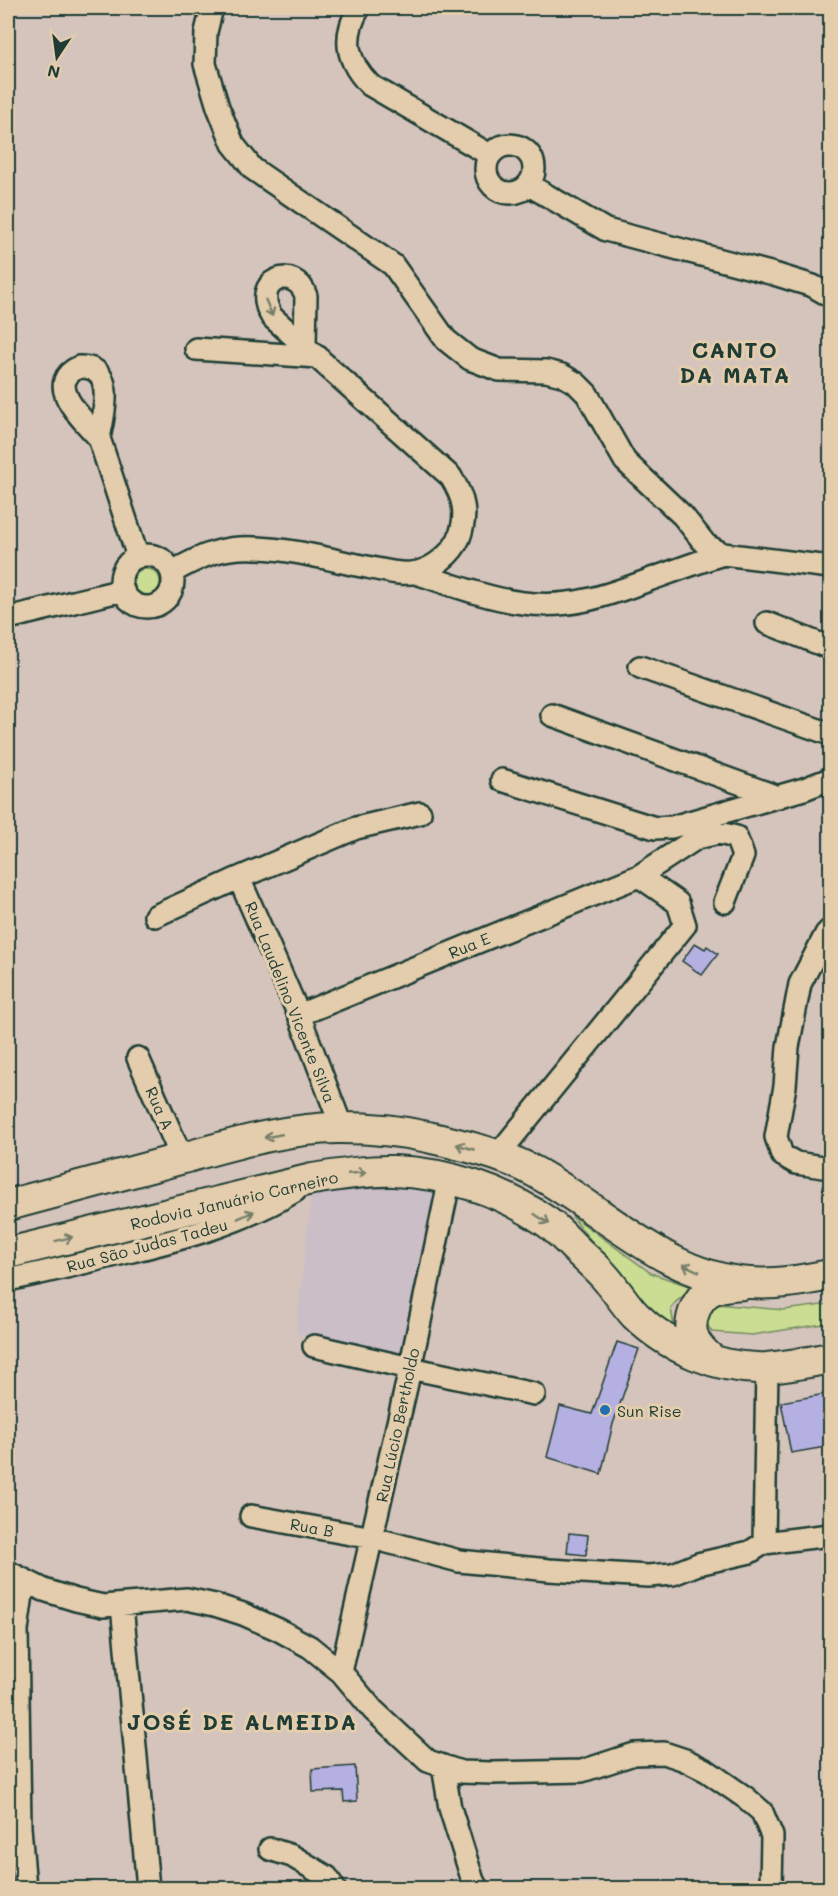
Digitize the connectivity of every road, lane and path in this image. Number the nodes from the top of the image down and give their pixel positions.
1 (212, 8) edge
2 (359, 8) edge
3 (489, 156) junction
4 (529, 185) junction
5 (831, 296) edge
6 (196, 349) dead end
7 (99, 438) dead end
8 (723, 554) junction
9 (138, 557) junction
10 (831, 567) edge
11 (172, 573) junction
12 (416, 573) junction
13 (123, 590) junction
14 (8, 618) edge
15 (767, 623) dead end
16 (831, 648) edge
17 (640, 667) dead end
18 (552, 716) dead end
19 (831, 734) edge
20 (831, 779) edge
21 (502, 780) dead end
22 (778, 797) junction
23 (420, 813) dead end
24 (639, 876) junction
25 (239, 878) junction
26 (725, 902) dead end
27 (155, 916) dead end
28 (831, 930) edge
29 (299, 1015) junction
30 (138, 1058) dead end
31 (342, 1128) junction
32 (497, 1156) junction
33 (182, 1158) junction
34 (831, 1168) edge
35 (450, 1178) junction
36 (312, 1179) junction
37 (8, 1205) edge
38 (8, 1253) edge
39 (831, 1275) edge
40 (8, 1280) edge
41 (749, 1283) junction
42 (314, 1346) dead end
43 (831, 1358) edge
44 (712, 1360) junction
45 (410, 1368) junction
46 (767, 1368) junction
47 (534, 1394) dead end
48 (251, 1516) dead end
49 (831, 1535) edge
50 (373, 1538) junction
51 (764, 1543) junction
52 (16, 1576) edge
53 (122, 1605) junction
54 (341, 1672) junction
55 (443, 1766) junction
56 (14, 1826) edge
57 (270, 1849) dead end
58 (16, 1869) edge
59 (25, 1888) edge
60 (148, 1888) edge
61 (334, 1888) edge
62 (477, 1888) edge
63 (771, 1888) edge

1 - 8 street
2 - 3 street
3 - 4 street
3 - 4 street
4 - 5 street
6 - 12 street
7 - 9 street
8 - 10 street
8 - 12 street
9 - 11 street
9 - 13 street
11 - 12 street
11 - 13 street
13 - 14 street
15 - 16 street
17 - 19 street
18 - 22 street
20 - 22 street
21 - 22 street
23 - 25 street
24 - 26 street, Rua E
24 - 29 street, Rua E
24 - 32 street
25 - 27 street
25 - 29 street, Rua Laudelino Vicente Silva
28 - 34 street
29 - 31 street, Rua Laudelino Vicente Silva
30 - 33 street, Rua A
32 -> 31 highway
31 -> 33 highway
41 -> 32 highway
33 - 37 highway
36 -> 35 highway, Rodovia Januário Carneiro
35 -> 44 highway, Rodovia Januário Carneiro
35 - 45 street, Rua Lúcio Bertholdo
38 -> 36 highway, Rodovia Januário Carneiro
40 -> 36 street, Rua São Judas Tadeu
39 - 41 highway
41 - 44 highway
42 - 45 street
43 - 46 highway, Rodovia Januário Carneiro
44 - 46 highway, Rodovia Januário Carneiro
45 - 47 street
45 - 50 street, Rua Lúcio Bertholdo
46 - 51 street
48 - 50 street, Rua B
49 - 51 street, Rua B
50 - 51 street, Rua B
50 - 54 street, Rua Lúcio Bertholdo
52 - 53 street
52 - 56 street
53 - 54 street
53 - 60 street
54 - 55 street
55 - 62 street
55 - 63 street
56 - 58 street
57 - 61 street
58 - 59 street

